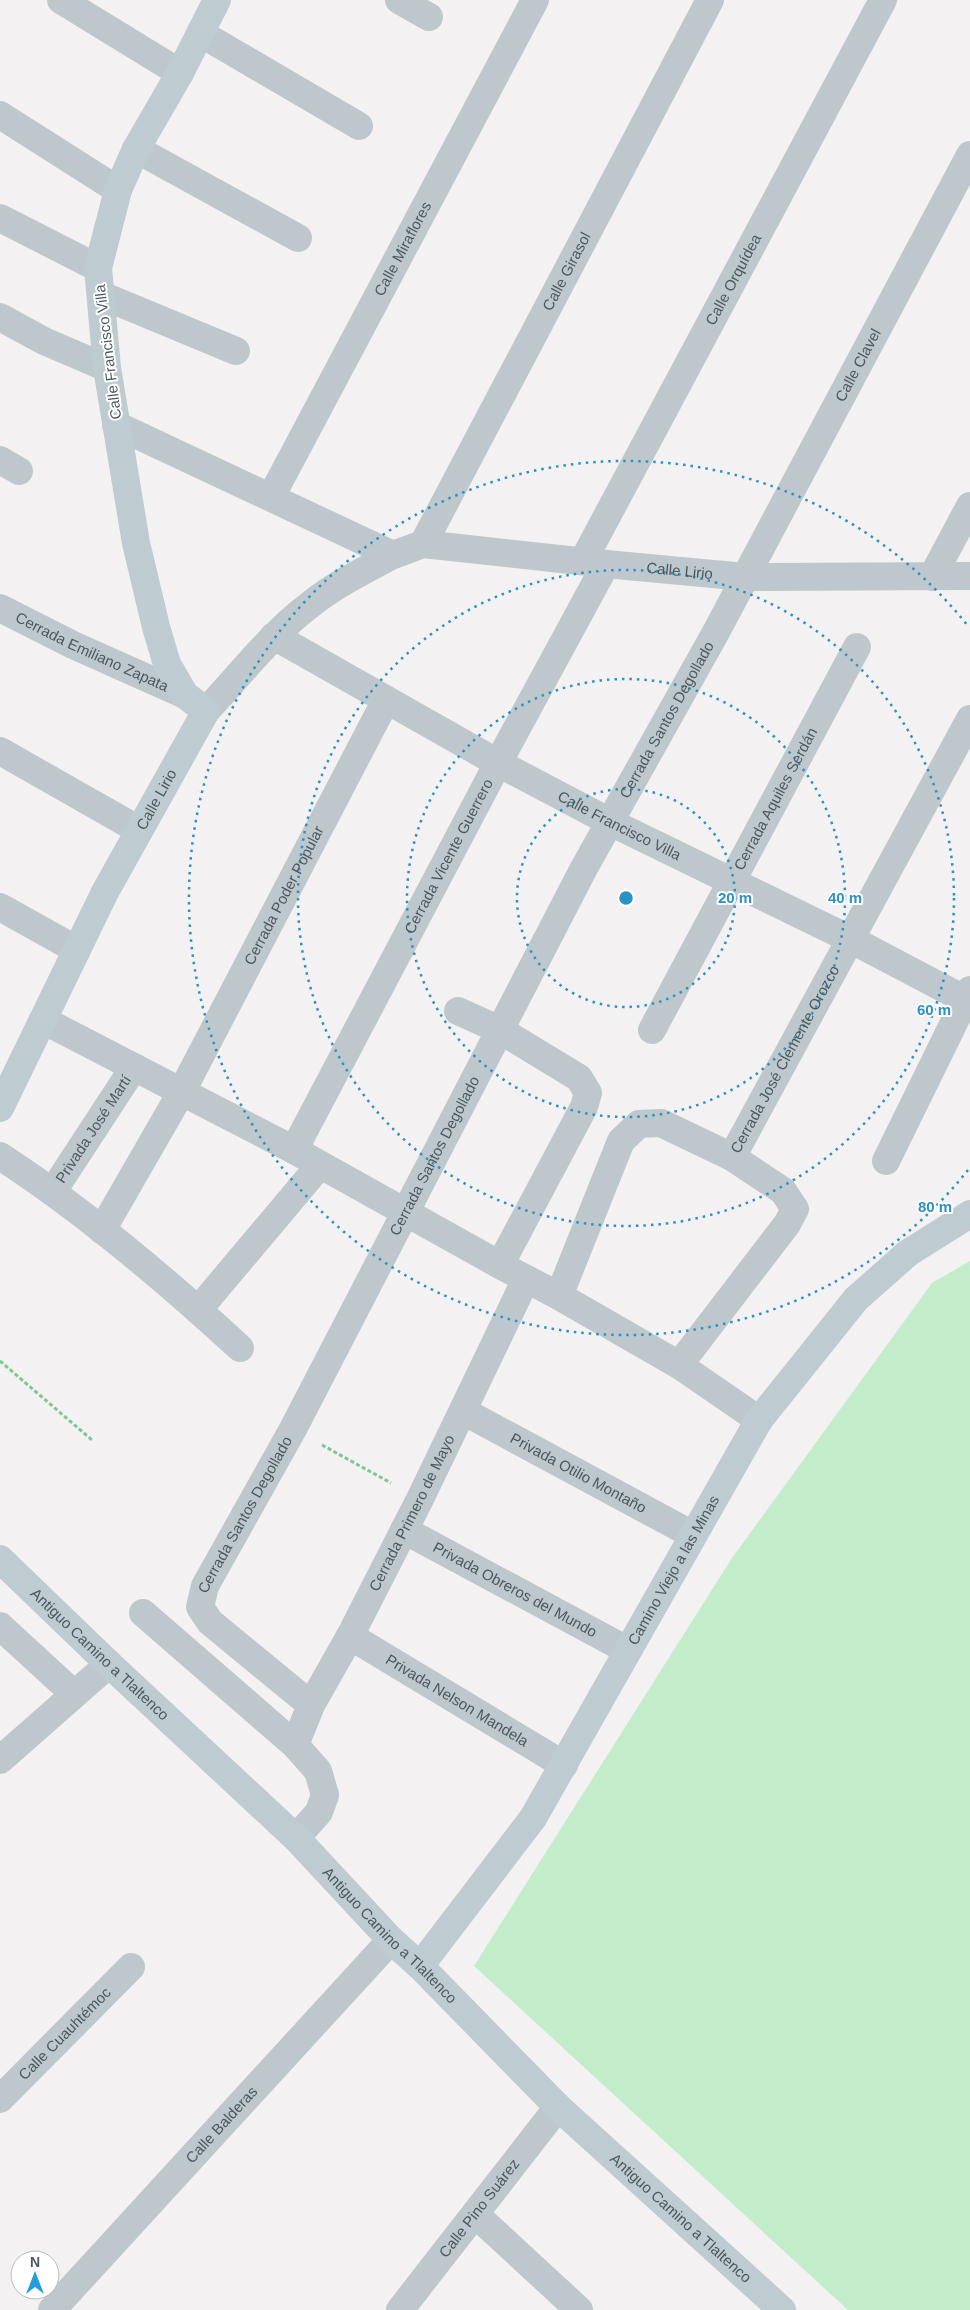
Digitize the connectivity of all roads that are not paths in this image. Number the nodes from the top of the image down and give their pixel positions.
1 (61, 0) edge
2 (217, 0) edge
3 (399, 0) edge
4 (535, 0) edge
5 (710, 0) edge
6 (883, 0) edge
7 (430, 17) dead end
8 (200, 33) junction
9 (180, 73) junction
10 (0, 115) edge
11 (359, 126) dead end
12 (136, 149) junction
13 (970, 154) edge
14 (118, 190) junction
15 (0, 218) edge
16 (298, 238) dead end
17 (98, 268) junction
18 (101, 295) junction
19 (0, 317) edge
20 (236, 351) dead end
21 (107, 368) junction
22 (116, 425) junction
23 (272, 497) junction
24 (970, 506) edge
25 (423, 544) junction
26 (393, 555) junction
27 (595, 563) junction
28 (745, 576) junction
29 (932, 576) junction
30 (970, 576) edge
31 (0, 608) edge
32 (274, 636) junction
33 (857, 647) dead end
34 (185, 695) junction
35 (386, 700) junction
36 (206, 711) junction
37 (970, 719) edge
38 (0, 751) edge
39 (498, 763) junction
40 (610, 822) junction
41 (139, 830) junction
42 (733, 880) junction
43 (3, 914) edge
44 (852, 940) junction
45 (77, 950) junction
46 (968, 997) edge
47 (458, 1011) dead end
48 (43, 1020) junction
49 (500, 1030) junction
50 (652, 1030) dead end
51 (134, 1067) junction
52 (182, 1091) junction
53 (0, 1108) edge
54 (294, 1150) junction
55 (0, 1156) edge
56 (732, 1157) junction
57 (886, 1161) dead end
58 (320, 1166) junction
59 (53, 1191) junction
60 (404, 1212) junction
61 (970, 1214) edge
62 (102, 1230) junction
63 (500, 1265) junction
64 (526, 1279) junction
65 (559, 1296) junction
66 (198, 1310) junction
67 (240, 1348) dead end
68 (679, 1365) junction
69 (463, 1411) junction
70 (759, 1420) junction
71 (404, 1530) junction
72 (693, 1535) junction
73 (0, 1559) edge
74 (143, 1613) dead end
75 (0, 1626) edge
76 (350, 1636) junction
77 (627, 1650) junction
78 (109, 1664) junction
79 (74, 1694) junction
80 (310, 1705) junction
81 (295, 1745) junction
82 (0, 1760) edge
83 (564, 1765) junction
84 (296, 1838) junction
85 (391, 1940) junction
86 (420, 1966) junction
87 (131, 1967) dead end
88 (0, 2099) edge
89 (558, 2107) junction
90 (475, 2214) junction
91 (52, 2310) edge
92 (400, 2310) edge
93 (579, 2310) edge
94 (782, 2310) edge

1 - 9 street
2 - 8 street, Calle Francisco Villa
3 - 7 street
4 - 23 street, Calle Miraflores
5 - 25 street, Calle Girasol
6 - 27 street, Calle Orquídea
8 - 9 street, Calle Francisco Villa
8 - 11 street
9 - 12 street, Calle Francisco Villa
10 - 14 street
12 - 14 street, Calle Francisco Villa
12 - 16 street
13 - 28 street, Calle Clavel
14 - 17 street, Calle Francisco Villa
15 - 17 street
17 - 18 street, Calle Francisco Villa
18 - 20 street
18 - 21 street, Calle Francisco Villa
19 - 21 street
21 - 22 street, Calle Francisco Villa
22 - 23 street
22 - 34 street, Calle Francisco Villa
23 - 26 street
24 - 29 street
25 - 26 street, Calle Lirio
25 - 27 street, Calle Lirio
26 - 32 street, Calle Lirio
27 - 28 street, Calle Lirio
27 - 39 street, Cerrada Vicente Guerrero
28 - 29 street, Calle Lirio
28 - 40 street, Cerrada Santos Degollado
29 - 30 street, Calle Lirio
31 - 34 street, Cerrada Emiliano Zapata
32 - 35 street, Calle Francisco Villa
32 - 36 street, Calle Lirio
33 - 42 street, Cerrada Aquiles Serdán
34 - 36 street, Calle Francisco Villa
35 - 39 street, Calle Francisco Villa
35 - 52 street, Cerrada Poder Popular
36 - 41 street, Calle Lirio
37 - 44 street, Cerrada José Clemente Orozco
38 - 41 street
39 - 40 street, Calle Francisco Villa
39 - 54 street, Cerrada Vicente Guerrero
40 - 42 street, Calle Francisco Villa
40 - 49 street, Cerrada Santos Degollado
41 - 45 street, Calle Lirio
42 - 44 street, Calle Francisco Villa
42 - 50 street, Cerrada Aquiles Serdán
43 - 45 street
44 - 46 street, Calle Francisco Villa
44 - 56 street, Cerrada José Clemente Orozco
45 - 48 street, Calle Lirio
46 - 57 street
47 - 49 street
48 - 51 street
48 - 53 street, Calle Lirio
49 - 60 street, Cerrada Santos Degollado
49 - 63 street
51 - 52 street
51 - 59 street, Privada José Martí
52 - 54 street
52 - 62 street, Cerrada Poder Popular
54 - 58 street
55 - 59 street
56 - 65 street
56 - 68 street, Cerrada José Clemente Orozco
58 - 60 street
58 - 66 street
59 - 62 street
60 - 63 street
60 - 80 street, Cerrada Santos Degollado
61 - 70 street, Camino Viejo a las Minas
62 - 66 street
63 - 64 street
64 - 65 street
64 - 69 street, Cerrada Primero de Mayo
65 - 68 street
66 - 67 street
68 - 70 street
69 - 71 street, Cerrada Primero de Mayo
69 - 72 street, Privada Otilio Montaño
70 - 72 street, Camino Viejo a las Minas
71 - 76 street, Cerrada Primero de Mayo
71 - 77 street, Privada Obreros del Mundo
72 - 77 street, Camino Viejo a las Minas
73 - 78 street, Antiguo Camino a Tlaltenco
74 - 81 street
75 - 79 street
76 - 80 street, Cerrada Primero de Mayo
76 - 83 street, Privada Nelson Mandela
77 - 83 street, Camino Viejo a las Minas
78 - 79 street
78 - 84 street, Antiguo Camino a Tlaltenco
79 - 82 street
80 - 81 street, Cerrada Primero de Mayo
81 - 84 street
83 - 86 street, Camino Viejo a las Minas
84 - 85 street, Antiguo Camino a Tlaltenco
85 - 86 street, Antiguo Camino a Tlaltenco
85 - 91 street, Calle Balderas
86 - 89 street, Antiguo Camino a Tlaltenco
87 - 88 street, Calle Cuauhtémoc
89 - 90 street, Calle Pino Suárez
89 - 94 street, Antiguo Camino a Tlaltenco
90 - 92 street, Calle Pino Suárez
90 - 93 street

